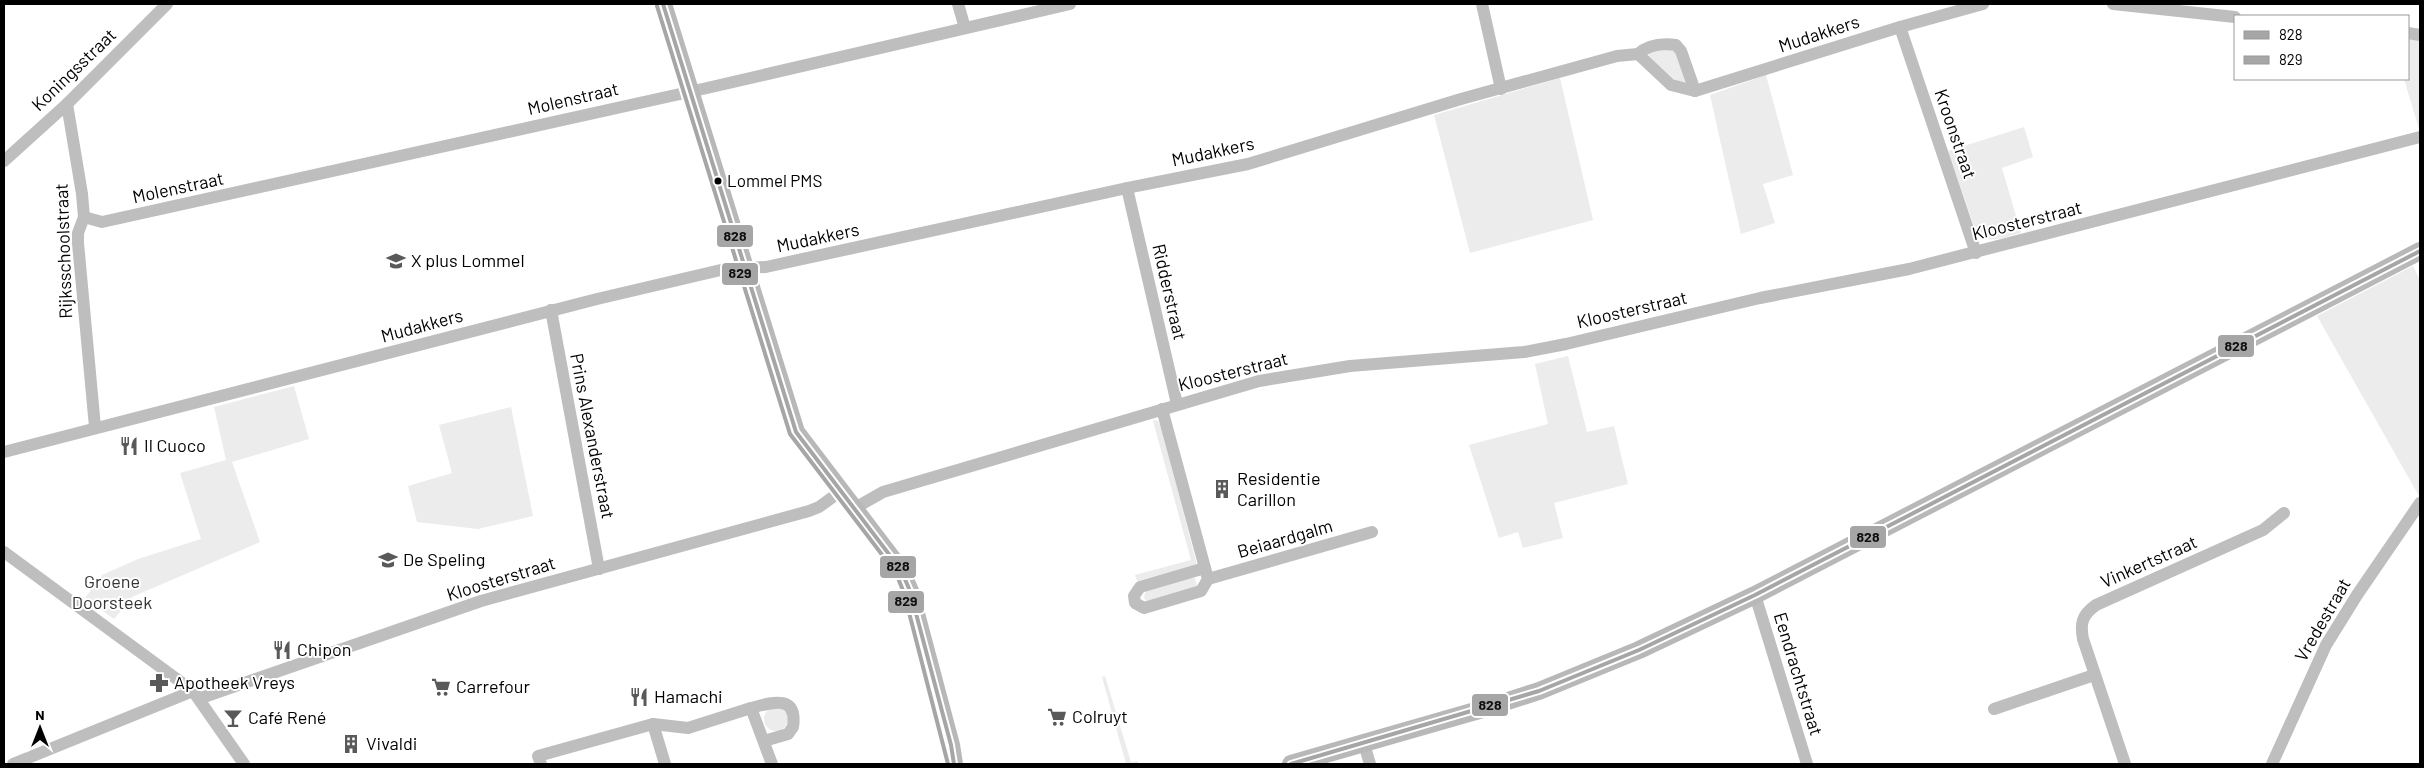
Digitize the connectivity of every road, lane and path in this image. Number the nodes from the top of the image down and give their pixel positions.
1 (167, 4) edge
2 (663, 4) edge
3 (958, 4) edge
4 (1070, 4) edge
5 (1482, 4) edge
6 (1983, 4) edge
7 (2113, 4) edge
8 (2234, 17) edge
9 (1900, 27) junction
10 (965, 28) junction
11 (1638, 54) junction
12 (1501, 89) junction
13 (691, 91) junction
14 (1695, 91) junction
15 (67, 104) junction
16 (2420, 136) edge
17 (4, 160) edge
18 (1126, 188) junction
19 (84, 217) junction
20 (2420, 251) edge
21 (1976, 253) junction
22 (746, 267) junction
23 (551, 310) junction
24 (1177, 404) junction
25 (1162, 409) junction
26 (95, 427) junction
27 (4, 452) edge
28 (841, 491) junction
29 (2420, 503) edge
30 (855, 508) junction
31 (2284, 513) dead end
32 (1372, 532) dead end
33 (4, 552) edge
34 (600, 569) junction
35 (1206, 574) junction
36 (1755, 595) junction
37 (2094, 675) junction
38 (197, 694) junction
39 (751, 708) junction
40 (1994, 709) dead end
41 (653, 724) junction
42 (764, 741) junction
43 (1364, 744) junction
44 (13, 764) edge
45 (244, 764) edge
46 (541, 764) edge
47 (665, 764) edge
48 (772, 764) edge
49 (954, 764) edge
50 (1291, 764) edge
51 (1370, 764) edge
52 (1807, 764) edge
53 (2125, 764) edge
54 (2272, 764) edge

1 - 15 street, Koningsstraat
2 - 13 main road
3 - 10 street
4 - 10 street, Molenstraat
5 - 12 street
6 - 9 street, Mudakkers
7 - 8 street
9 - 14 street, Mudakkers
9 - 21 street, Kroonstraat
10 - 13 street, Molenstraat
11 - 12 street, Mudakkers
11 - 14 street
11 - 14 street, Mudakkers
12 - 18 street, Mudakkers
13 - 19 street, Molenstraat
13 - 22 main road
15 - 17 street, Koningsstraat
15 - 19 street, Rijksschoolstraat
16 - 21 street, Kloosterstraat
18 - 22 street, Mudakkers
18 - 24 street, Ridderstraat
19 - 26 street, Rijksschoolstraat
20 - 36 main road
21 - 24 street, Kloosterstraat
22 - 23 street, Mudakkers
22 - 28 main road
23 - 26 street, Mudakkers
23 - 34 street, Prins Alexanderstraat
24 - 25 street, Kloosterstraat
25 - 30 street, Kloosterstraat
25 - 35 street
26 - 27 street, Mudakkers
28 - 30 main road
28 - 34 street, Kloosterstraat
29 - 54 street, Vredestraat
30 - 49 main road
31 - 37 street, Vinkertstraat
32 - 35 street, Beiaardgalm
33 - 38 street
34 - 38 street, Kloosterstraat
35 - 35 street, Beiaardgalm
36 - 43 main road
36 - 52 street, Eendrachtstraat
37 - 40 street
37 - 53 street, Vinkertstraat
38 - 44 street, Kloosterstraat
38 - 45 street
39 - 41 street
39 - 42 street
39 - 42 street
41 - 46 street
41 - 47 street
42 - 48 street
43 - 50 main road
43 - 51 street

